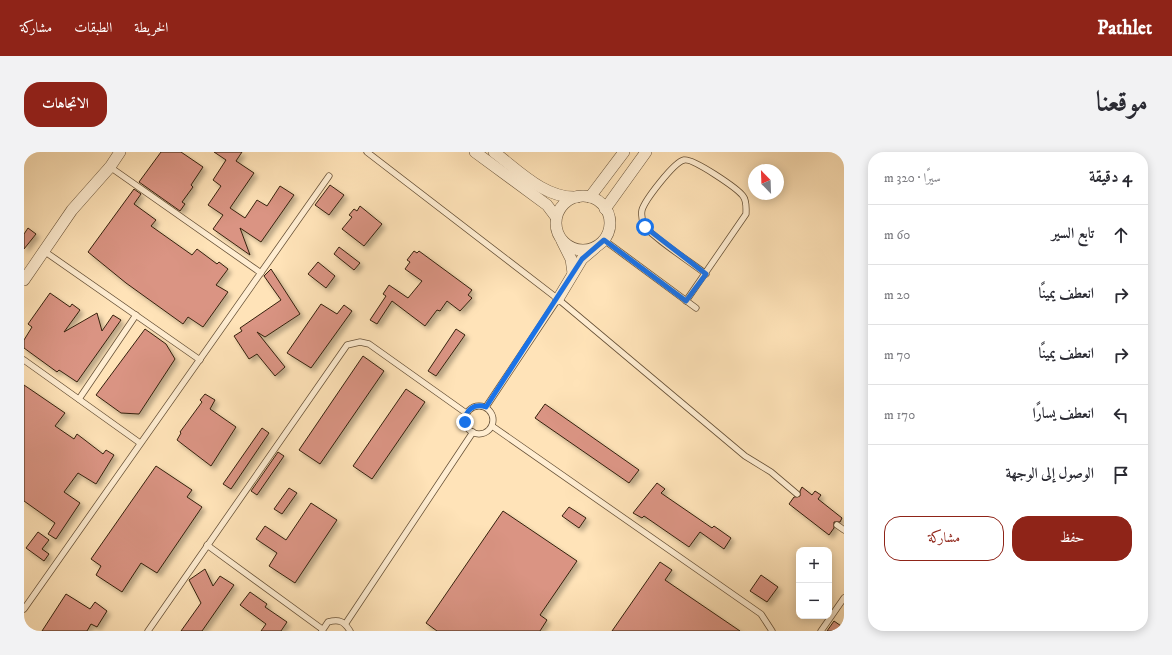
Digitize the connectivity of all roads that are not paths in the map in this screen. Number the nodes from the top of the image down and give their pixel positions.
1 (120, 152) edge
2 (367, 152) edge
3 (475, 152) edge
4 (624, 152) edge
5 (646, 152) edge
6 (497, 153) edge
7 (110, 167) junction
8 (329, 176) dead end
9 (585, 197) junction
10 (605, 208) junction
11 (556, 217) junction
12 (561, 240) junction
13 (600, 243) junction
14 (44, 251) junction
15 (261, 273) junction
16 (573, 273) junction
17 (706, 274) junction
18 (24, 280) edge
19 (558, 299) junction
20 (686, 301) junction
21 (696, 308) dead end
22 (136, 315) junction
23 (24, 360) edge
24 (200, 360) junction
25 (78, 399) junction
26 (486, 407) junction
27 (466, 413) junction
28 (492, 426) junction
29 (473, 432) junction
30 (140, 443) junction
31 (797, 494) dead end
32 (837, 525) dead end
33 (844, 530) edge
34 (207, 545) junction
35 (844, 598) edge
36 (24, 609) edge
37 (346, 623) junction
38 (322, 630) edge
39 (148, 631) edge
40 (350, 631) edge
41 (772, 631) edge
42 (821, 631) edge

1 - 7 street
2 - 19 lane
3 - 11 street
4 - 9 street
5 - 10 street
6 - 9 street
7 - 14 street
7 - 15 lane
8 - 15 lane
9 - 10 street
9 - 11 street
10 - 13 street
11 - 12 street
12 - 13 street
12 - 16 street
13 - 16 street
13 - 20 lane
14 - 18 street
14 - 22 lane
15 - 24 lane
16 - 19 street
17 - 17 lane
17 - 20 lane
19 - 26 lane
19 - 31 lane
20 - 21 lane
22 - 24 lane
22 - 25 lane
23 - 25 lane
24 - 30 lane
25 - 30 lane
26 - 27 lane
26 - 28 lane
27 - 29 lane
27 - 34 lane
28 - 29 lane
28 - 41 lane
29 - 37 lane
30 - 36 lane
32 - 33 lane
34 - 38 lane
34 - 39 lane
35 - 42 lane
37 - 38 lane
37 - 40 lane

